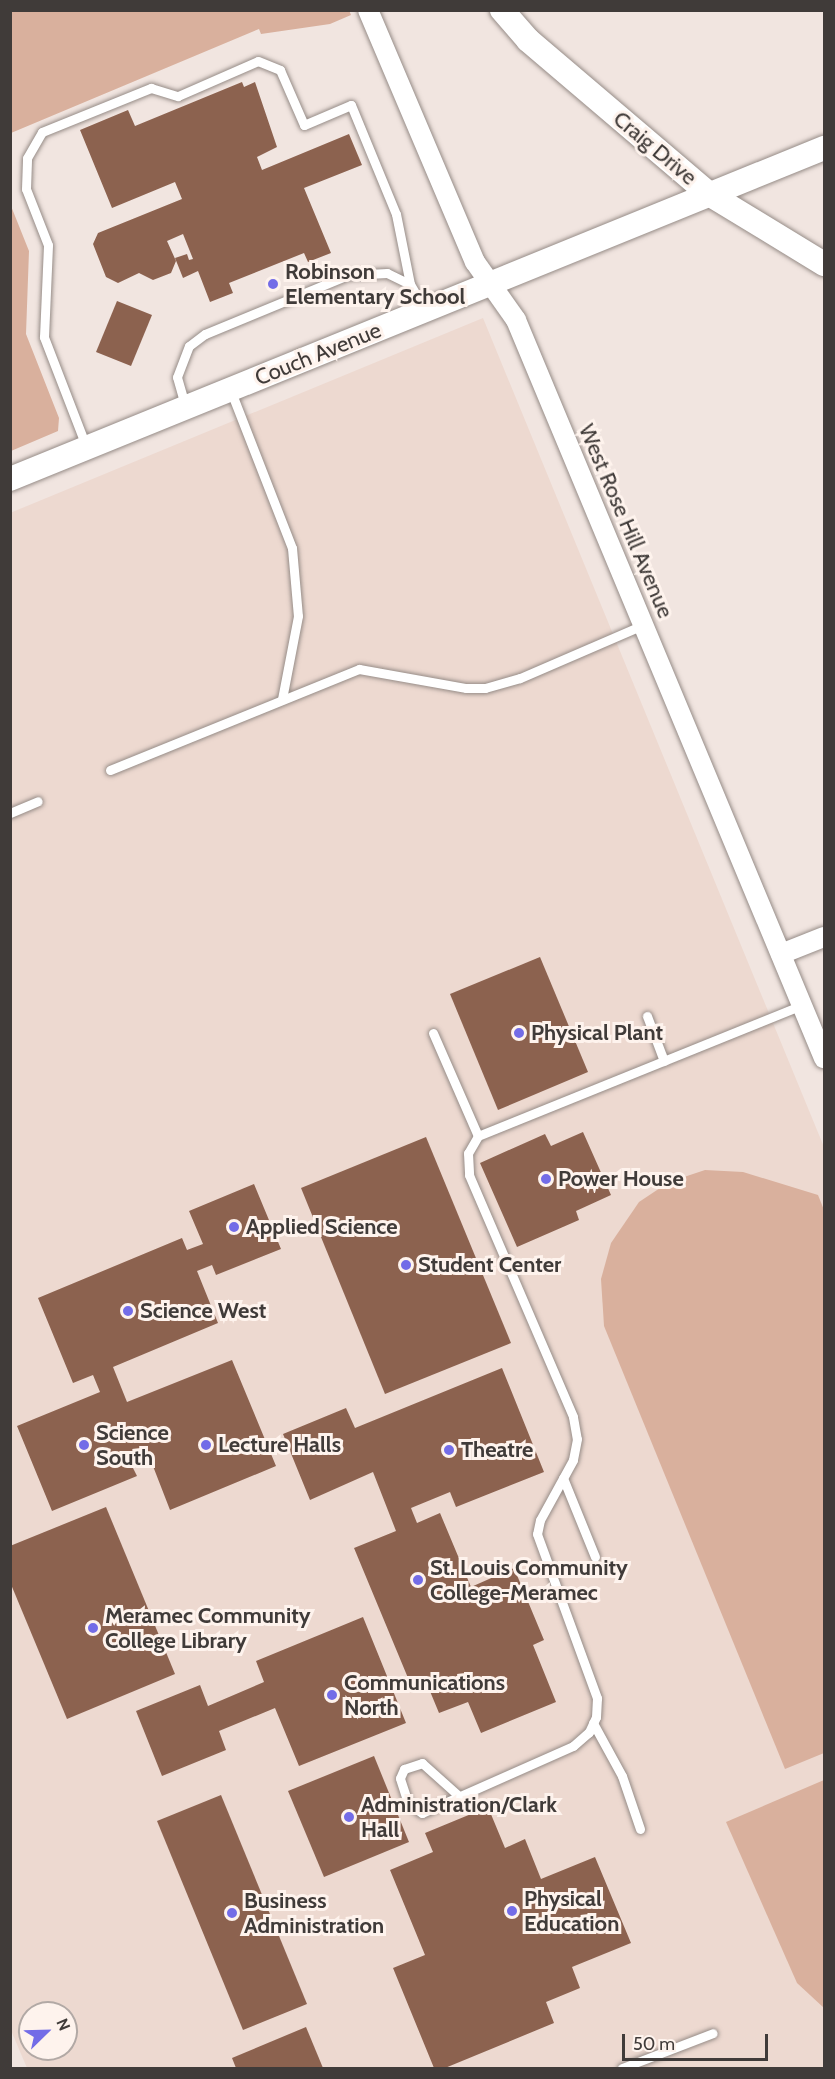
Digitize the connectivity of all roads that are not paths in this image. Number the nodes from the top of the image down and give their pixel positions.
1 (368, 10) edge
2 (502, 10) edge
3 (825, 148) edge
4 (709, 194) junction
5 (825, 264) edge
6 (410, 284) junction
7 (491, 284) junction
8 (425, 311) junction
9 (230, 389) junction
10 (186, 407) junction
11 (87, 448) junction
12 (10, 479) edge
13 (644, 625) junction
14 (282, 699) junction
15 (111, 770) dead end
16 (38, 801) dead end
17 (10, 813) edge
18 (825, 937) edge
19 (781, 954) junction
20 (803, 1005) junction
21 (647, 1016) dead end
22 (433, 1033) dead end
23 (825, 1058) edge
24 (664, 1061) junction
25 (478, 1136) junction
26 (563, 1478) junction
27 (595, 1557) dead end
28 (593, 1723) junction
29 (460, 1797) junction
30 (640, 1829) dead end
31 (713, 2033) dead end
32 (622, 2068) edge

1 - 7 street, West Rose Hill Avenue
2 - 4 street, Craig Drive
3 - 4 street, Couch Avenue
4 - 5 street, Craig Drive
4 - 7 street, Couch Avenue
6 - 8 lane
6 - 10 lane
6 - 11 lane
7 - 8 street, Couch Avenue
7 - 13 street, West Rose Hill Avenue
8 - 9 street, Couch Avenue
9 - 10 street, Couch Avenue
9 - 14 lane
10 - 11 street, Couch Avenue
11 - 12 street, Couch Avenue
13 - 14 lane
13 - 19 street, West Rose Hill Avenue
14 - 15 lane
16 - 17 lane
18 - 19 street
19 - 20 street, West Rose Hill Avenue
20 - 23 street, West Rose Hill Avenue
20 - 24 lane
21 - 24 lane
22 - 25 lane
24 - 25 lane
25 - 26 lane
26 - 27 lane
26 - 28 lane
28 - 29 lane
28 - 30 lane
29 - 29 lane
31 - 32 lane

